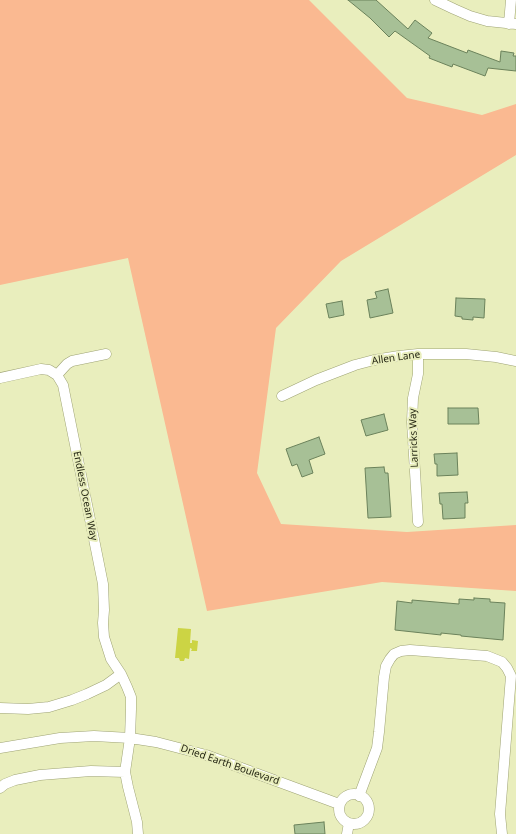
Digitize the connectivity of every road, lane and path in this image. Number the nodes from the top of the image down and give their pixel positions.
1 (434, 0) edge
2 (511, 0) edge
3 (513, 24) edge
4 (106, 354) dead end
5 (418, 354) junction
6 (516, 361) edge
7 (57, 374) junction
8 (0, 378) edge
9 (282, 396) dead end
10 (418, 522) dead end
11 (121, 674) junction
12 (0, 708) edge
13 (130, 738) junction
14 (0, 748) edge
15 (126, 772) junction
16 (0, 788) edge
17 (359, 796) junction
18 (339, 804) junction
19 (349, 823) junction
20 (138, 834) edge
21 (347, 834) edge
22 (502, 834) edge

1 - 3 street
2 - 3 street
4 - 7 street
5 - 6 street, Allen Lane
5 - 9 street, Allen Lane
5 - 10 street, Larricks Way
7 - 8 street
7 - 11 street, Endless Ocean Way
11 - 12 street
11 - 13 street, Endless Ocean Way
13 - 14 street, Dried Earth Boulevard
13 - 15 street, Endless Ocean Way
13 - 18 street, Dried Earth Boulevard
15 - 16 street
15 - 20 street, Endless Ocean Way
17 - 18 street
17 - 19 street
17 - 22 street
18 - 19 street
19 - 21 street

